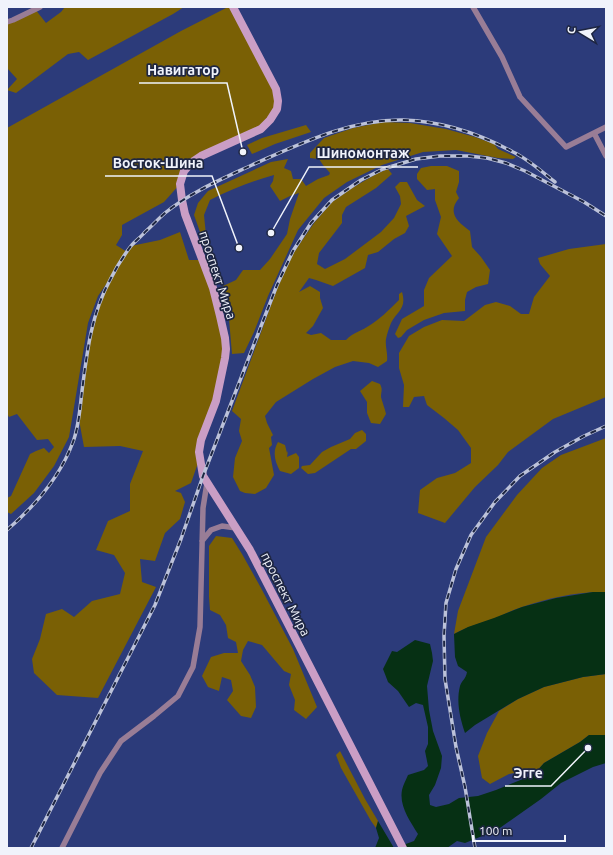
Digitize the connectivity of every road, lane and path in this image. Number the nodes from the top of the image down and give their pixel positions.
1 (40, 7) edge
2 (233, 7) edge
3 (473, 7) edge
4 (7, 22) edge
5 (606, 126) edge
6 (594, 133) junction
7 (606, 156) edge
8 (207, 483) junction
9 (236, 528) junction
10 (201, 542) junction
11 (62, 848) edge
12 (403, 848) edge

1 - 4 street
2 - 8 main road, проспект Мира
3 - 6 street
5 - 6 street
6 - 7 street
8 - 9 main road, проспект Мира
8 - 10 street
9 - 10 street
9 - 12 main road, проспект Мира
10 - 11 street

